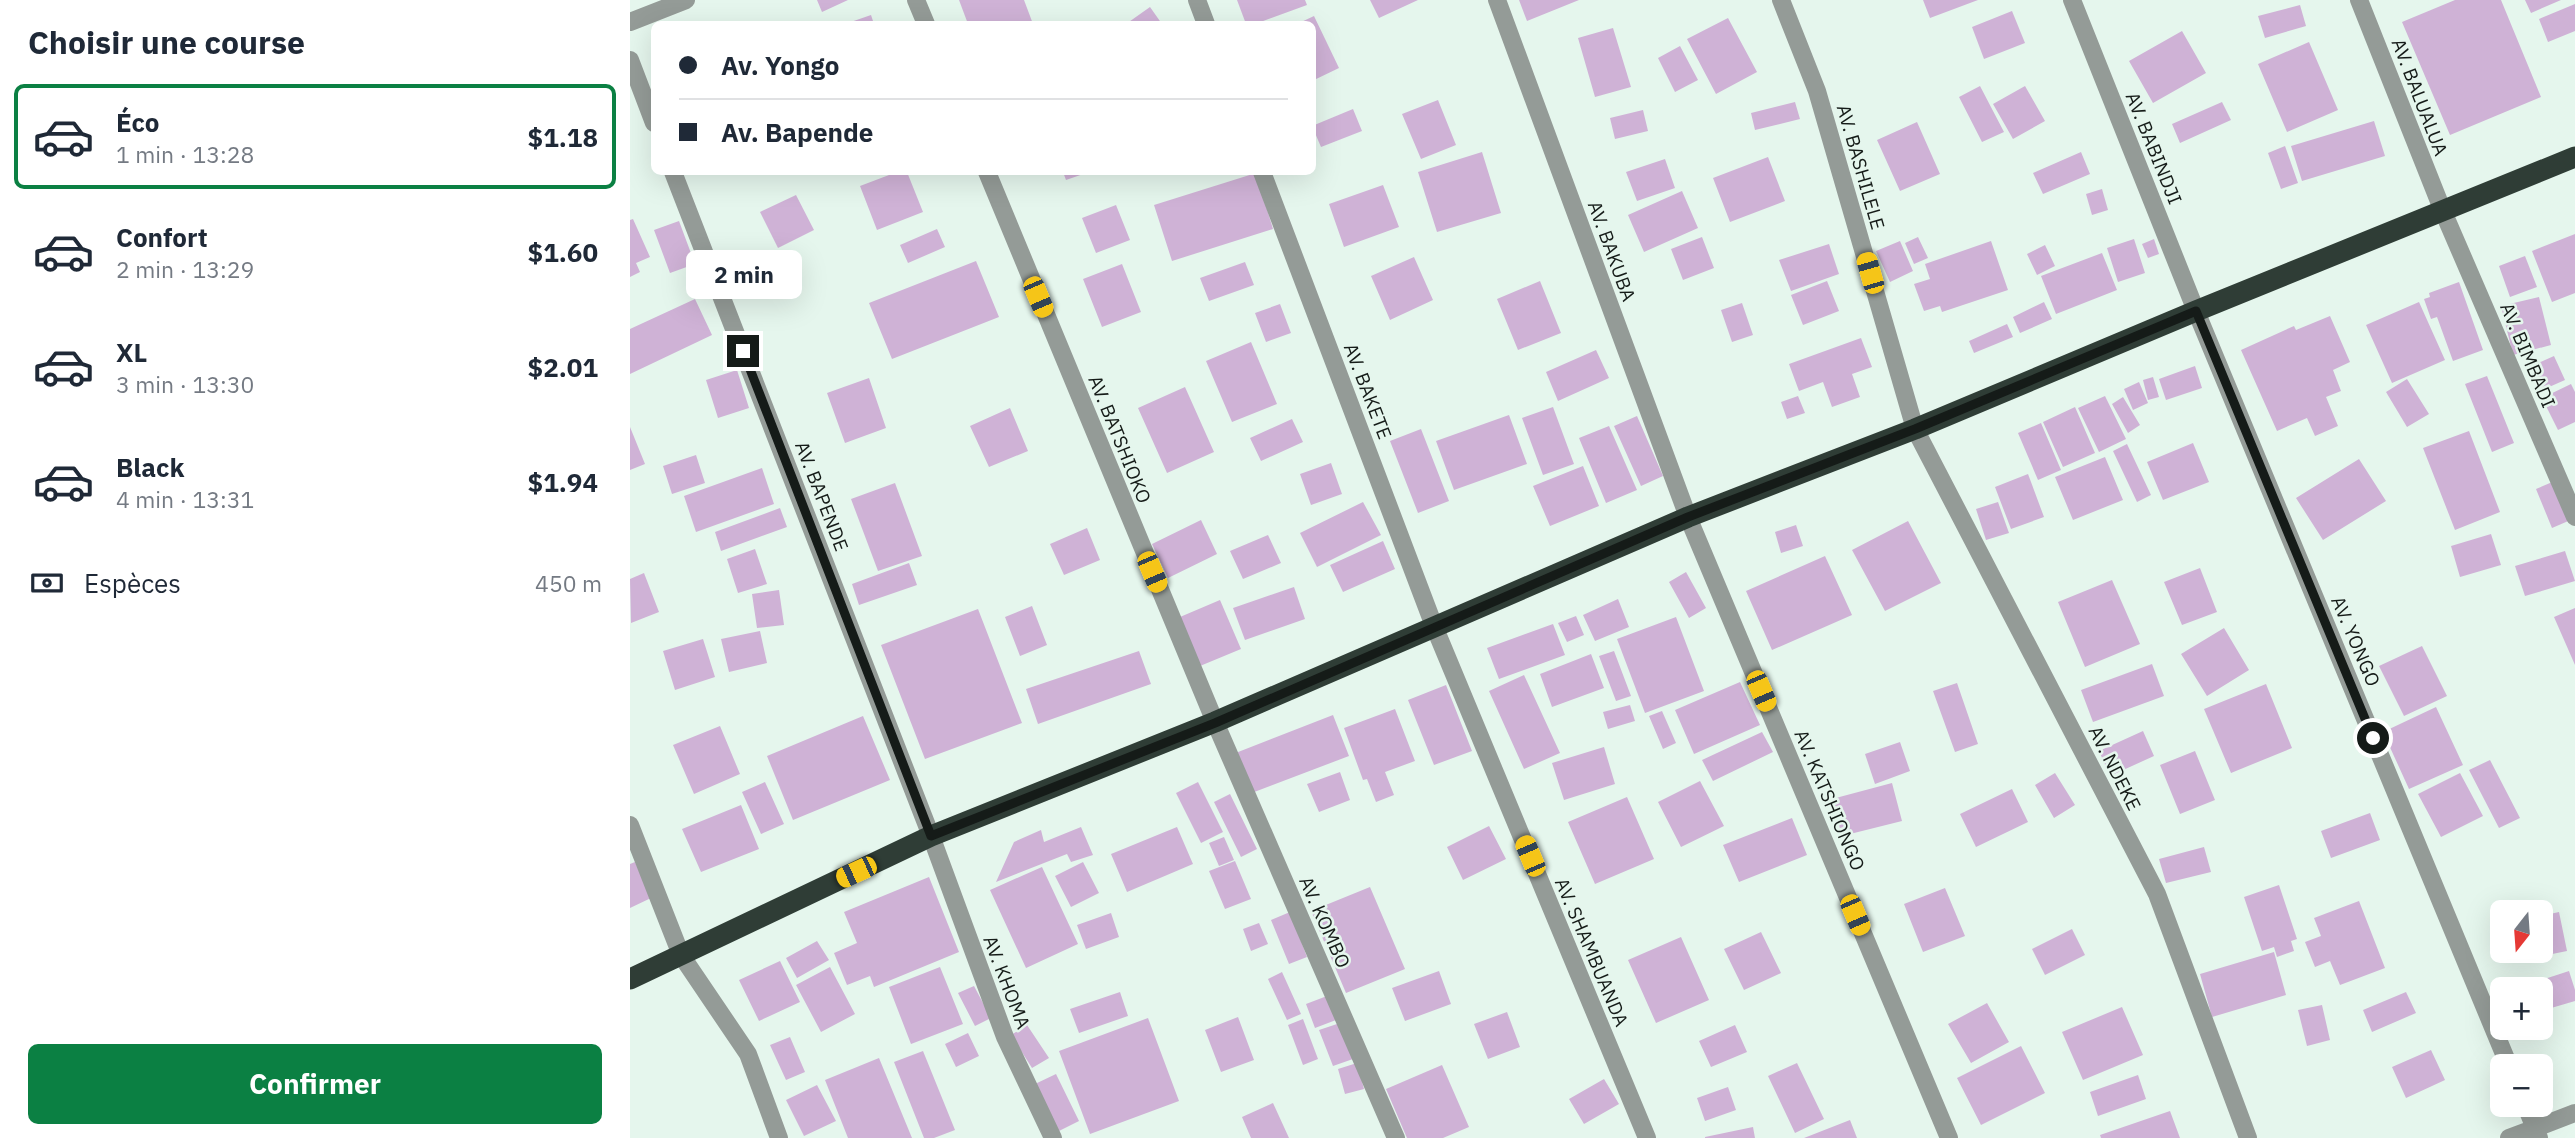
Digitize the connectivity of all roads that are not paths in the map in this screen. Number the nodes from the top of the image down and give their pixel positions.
1 (686, 0) edge
2 (916, 0) edge
3 (1197, 0) edge
4 (1497, 0) edge
5 (1781, 0) edge
6 (2072, 0) edge
7 (2360, 0) edge
8 (925, 21) edge
9 (1205, 21) edge
10 (630, 22) edge
11 (630, 60) edge
12 (651, 115) edge
13 (2575, 157) edge
14 (674, 175) edge
15 (988, 175) edge
16 (1263, 175) edge
17 (2442, 209) junction
18 (2196, 311) junction
19 (1915, 429) junction
20 (1688, 517) junction
21 (2575, 517) edge
22 (1434, 626) junction
23 (1215, 723) junction
24 (630, 825) edge
25 (931, 836) junction
26 (681, 955) junction
27 (630, 979) edge
28 (2504, 1054) edge
29 (2575, 1113) edge
30 (2537, 1133) edge
31 (779, 1138) edge
32 (1053, 1138) edge
33 (1396, 1138) edge
34 (1647, 1138) edge
35 (1949, 1138) edge
36 (2248, 1138) edge
37 (2509, 1138) edge

1 - 10 street
2 - 8 street
3 - 9 street
4 - 20 street, AV. BAKUBA
5 - 19 street, AV. BASHILELE
6 - 18 street, AV. BABINDJI
7 - 17 street, AV. BALUALUA
11 - 12 street
13 - 17 highway
14 - 25 street, AV. BAPENDE
15 - 23 street, AV. BATSHIOKO
16 - 22 street, AV. BAKETE
17 - 18 highway
17 - 21 street, AV. BIMBADI
18 - 19 highway
18 - 28 street, AV. YONGO
19 - 20 highway
19 - 36 street, AV. NDEKE
20 - 22 highway
20 - 35 street, AV. KATSHIONGO
22 - 23 highway
22 - 34 street, AV. SHAMBUANDA
23 - 25 highway
23 - 33 street, AV. KOMBO
24 - 26 street
25 - 26 highway
25 - 32 street, AV. KHOMA
26 - 27 highway
26 - 31 street
29 - 30 street
30 - 37 street

